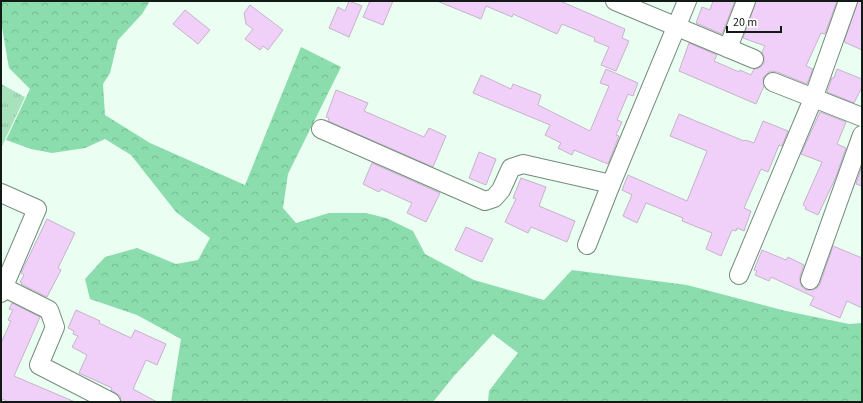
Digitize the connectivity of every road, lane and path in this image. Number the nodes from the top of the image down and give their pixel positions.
1 (615, 1) edge
2 (687, 1) edge
3 (746, 1) edge
4 (848, 1) edge
5 (677, 26) junction
6 (728, 48) junction
7 (754, 59) dead end
8 (773, 82) dead end
9 (813, 99) junction
10 (862, 118) edge
11 (321, 129) dead end
12 (862, 134) edge
13 (611, 184) junction
14 (1, 193) edge
15 (587, 245) dead end
16 (739, 275) dead end
17 (810, 280) dead end
18 (2, 290) edge
19 (111, 402) edge

1 - 5 street
2 - 5 street
3 - 6 street
4 - 9 street
5 - 6 street
5 - 13 street
6 - 7 street
8 - 9 street
9 - 10 street
9 - 16 street
11 - 13 street
12 - 17 street
13 - 15 street
14 - 18 street
18 - 19 street

